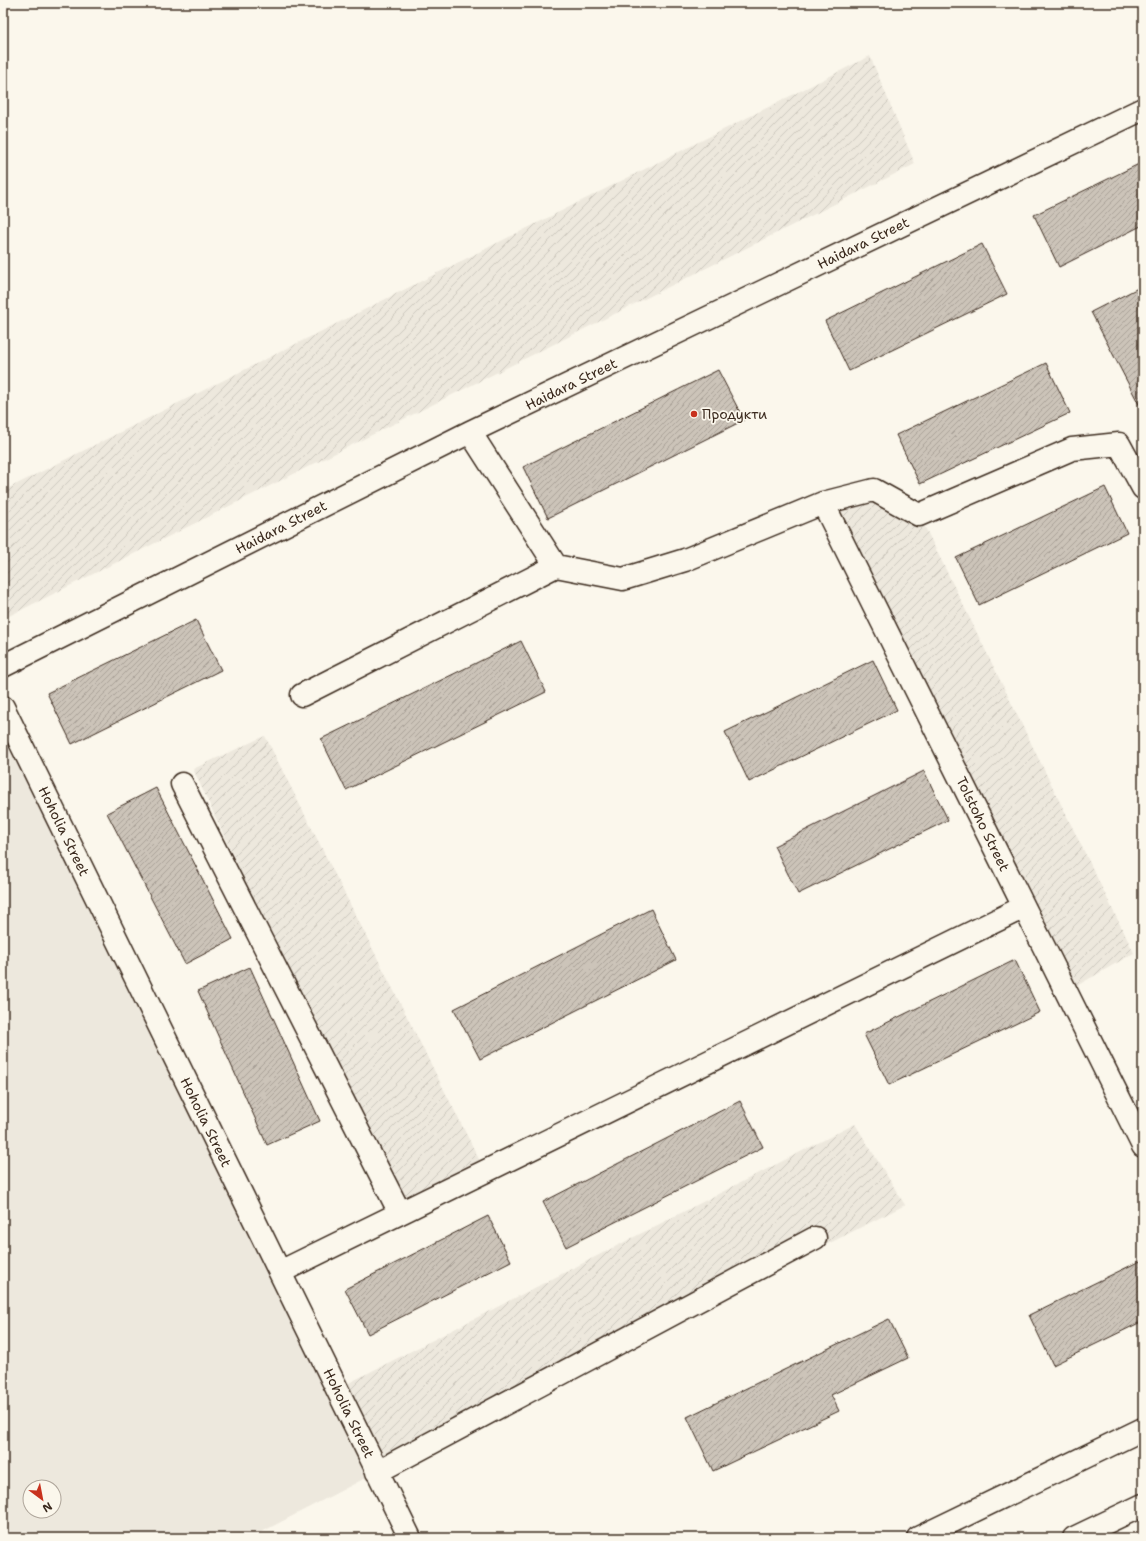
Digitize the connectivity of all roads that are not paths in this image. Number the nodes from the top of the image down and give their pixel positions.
1 (1143, 109) edge
2 (470, 432) junction
3 (1143, 488) edge
4 (823, 503) junction
5 (556, 566) junction
6 (3, 666) edge
7 (302, 695) dead end
8 (3, 707) edge
9 (182, 784) dead end
10 (1024, 907) junction
11 (1143, 1146) edge
12 (400, 1213) junction
13 (815, 1238) dead end
14 (280, 1272) junction
15 (1143, 1429) edge
16 (377, 1472) junction
17 (1143, 1504) edge
18 (410, 1538) edge
19 (918, 1538) edge
20 (1074, 1538) edge

1 - 2 street, Haidara Street
2 - 5 street
2 - 6 street, Haidara Street
3 - 4 street
4 - 5 street
4 - 10 street, Tolstoho Street
5 - 7 street
8 - 14 street, Hoholia Street
9 - 12 street
10 - 11 street, Tolstoho Street
10 - 12 street
12 - 14 street
13 - 16 street
14 - 16 street, Hoholia Street
15 - 19 street
16 - 18 street, Hoholia Street
17 - 20 street

